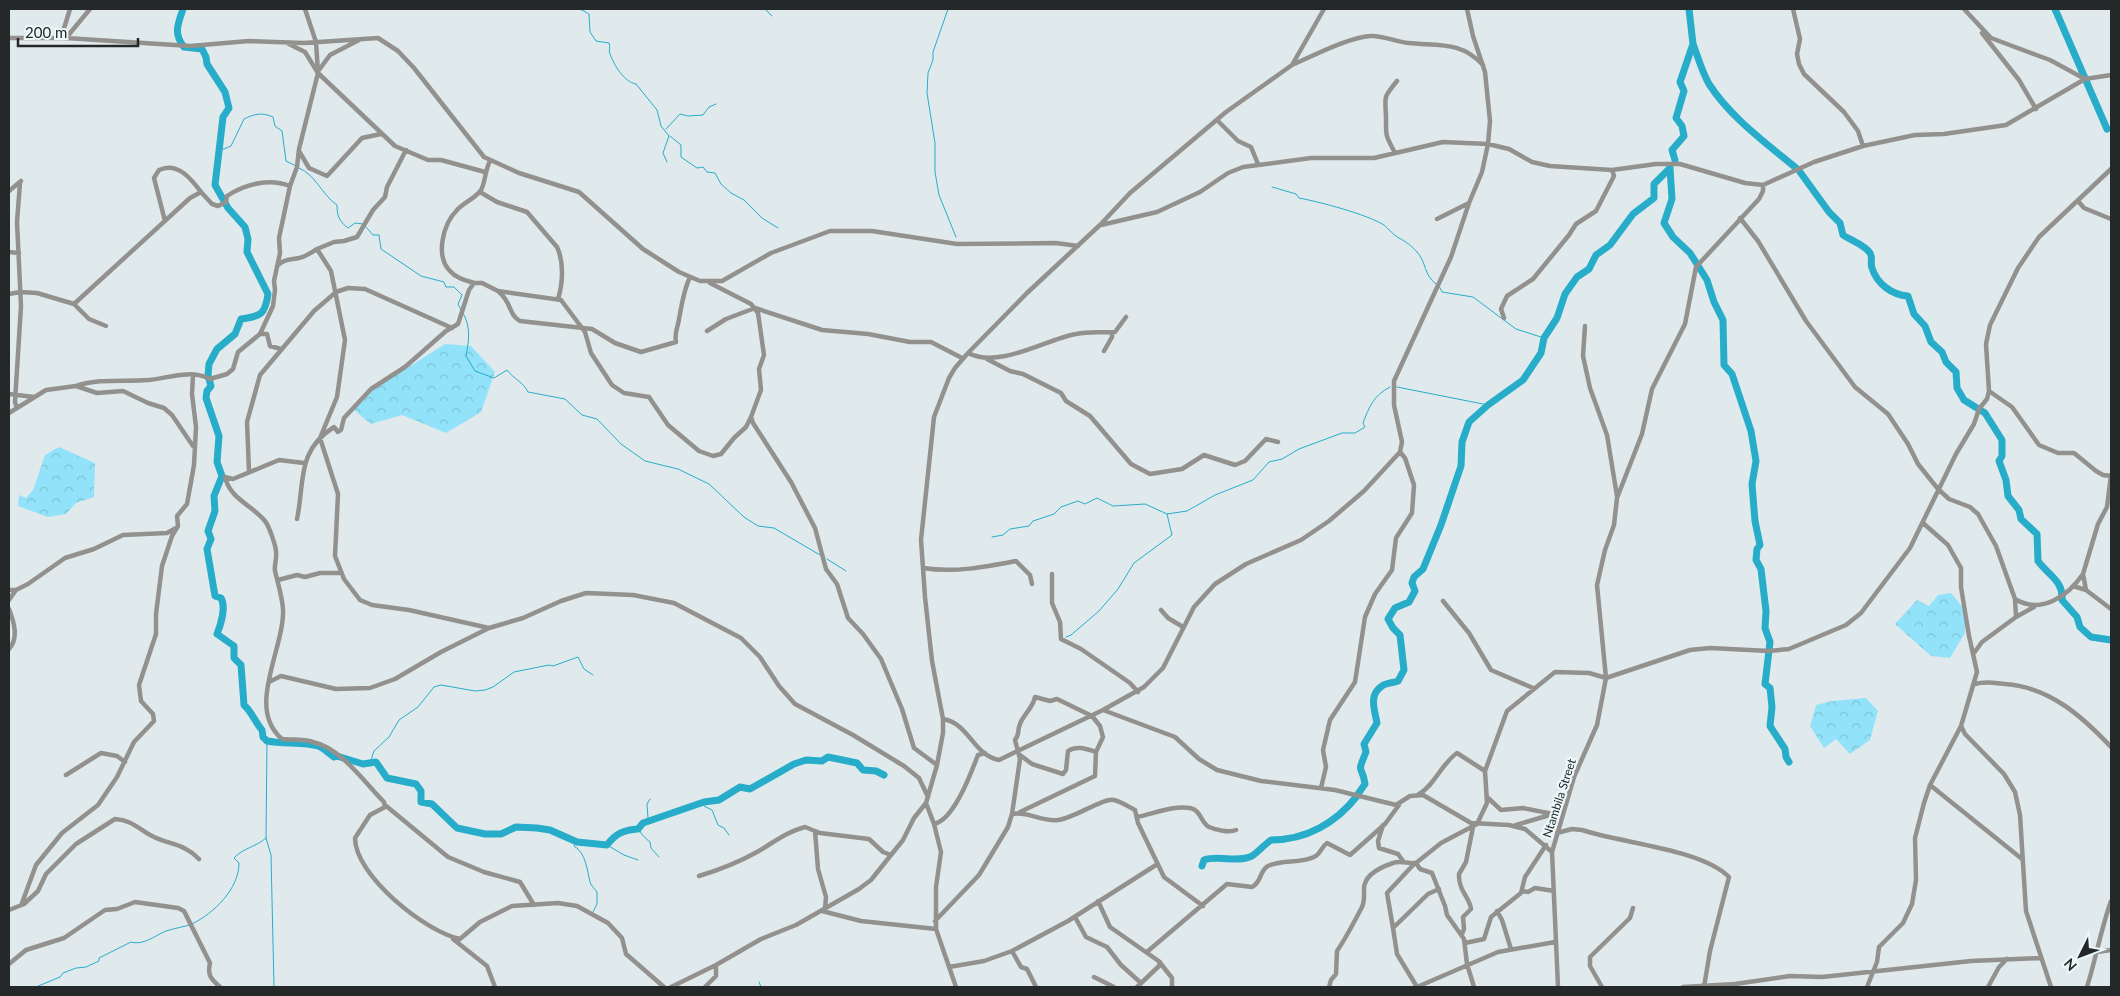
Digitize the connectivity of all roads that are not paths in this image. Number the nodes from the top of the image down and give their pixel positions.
1 (70, 9) edge
2 (90, 9) edge
3 (305, 9) edge
4 (1324, 9) edge
5 (1467, 9) edge
6 (1794, 9) edge
7 (1964, 9) edge
8 (1977, 25) junction
9 (9, 38) edge
10 (64, 38) junction
11 (359, 40) junction
12 (283, 41) junction
13 (316, 42) junction
14 (1292, 64) junction
15 (1484, 66) junction
16 (318, 73) junction
17 (2111, 75) edge
18 (2085, 79) junction
19 (1397, 81) dead end
20 (2036, 109) junction
21 (1216, 120) junction
22 (381, 134) junction
23 (1488, 144) junction
24 (1863, 146) junction
25 (299, 149) junction
26 (406, 150) junction
27 (1395, 153) junction
28 (490, 161) junction
29 (1258, 164) junction
30 (2111, 169) edge
31 (1612, 170) junction
32 (485, 172) junction
33 (290, 186) junction
34 (1763, 186) junction
35 (9, 190) edge
36 (201, 192) junction
37 (480, 192) junction
38 (2078, 201) junction
39 (1469, 203) junction
40 (1740, 218) junction
41 (1437, 219) dead end
42 (2111, 219) edge
43 (165, 222) junction
44 (1100, 226) junction
45 (1078, 246) junction
46 (317, 249) junction
47 (9, 252) edge
48 (19, 253) junction
49 (277, 266) junction
50 (690, 277) junction
51 (474, 283) junction
52 (710, 283) junction
53 (498, 291) junction
54 (20, 292) junction
55 (336, 292) junction
56 (9, 294) edge
57 (558, 299) junction
58 (74, 304) junction
59 (755, 308) junction
60 (1126, 317) dead end
61 (1504, 318) dead end
62 (106, 326) dead end
63 (1585, 326) dead end
64 (452, 328) junction
65 (581, 328) junction
66 (707, 331) dead end
67 (1112, 333) junction
68 (260, 334) junction
69 (281, 349) junction
70 (1104, 351) dead end
71 (968, 353) junction
72 (962, 358) junction
73 (987, 359) junction
74 (193, 375) junction
75 (76, 386) junction
76 (1989, 391) junction
77 (9, 394) edge
78 (16, 396) junction
79 (34, 397) junction
80 (17, 408) junction
81 (9, 413) edge
82 (751, 417) junction
83 (320, 438) junction
84 (1278, 442) dead end
85 (194, 448) junction
86 (1400, 452) junction
87 (304, 463) junction
88 (248, 471) junction
89 (2111, 476) edge
90 (1938, 490) junction
91 (1617, 498) junction
92 (297, 519) dead end
93 (1924, 523) junction
94 (178, 526) junction
95 (923, 568) junction
96 (342, 573) junction
97 (1052, 574) dead end
98 (2083, 574) junction
99 (278, 580) junction
100 (1032, 584) dead end
101 (2073, 586) junction
102 (9, 590) edge
103 (16, 590) junction
104 (2086, 590) junction
105 (2015, 599) junction
106 (9, 600) edge
107 (1444, 601) dead end
108 (2036, 606) junction
109 (9, 609) edge
110 (2111, 609) edge
111 (1161, 610) dead end
112 (2016, 617) junction
113 (1183, 627) junction
114 (489, 628) junction
115 (9, 649) edge
116 (1974, 653) junction
117 (1606, 678) junction
118 (269, 682) junction
119 (1975, 684) junction
120 (1533, 688) junction
121 (1138, 692) junction
122 (1103, 710) junction
123 (1092, 716) junction
124 (944, 718) junction
125 (1961, 726) junction
126 (2111, 747) edge
127 (1096, 752) junction
128 (985, 753) junction
129 (1020, 753) junction
130 (125, 762) junction
131 (937, 765) junction
132 (1485, 771) junction
133 (66, 775) dead end
134 (1930, 785) junction
135 (1321, 788) junction
136 (1416, 795) junction
137 (1487, 796) junction
138 (928, 797) junction
139 (926, 803) junction
140 (386, 805) junction
141 (1399, 805) junction
142 (1564, 808) junction
143 (1020, 812) junction
144 (1012, 814) junction
145 (1553, 814) junction
146 (1137, 817) junction
147 (934, 824) junction
148 (1383, 825) junction
149 (1475, 825) junction
150 (1515, 826) junction
151 (1236, 830) dead end
152 (814, 831) junction
153 (1557, 833) junction
154 (1546, 845) junction
155 (1552, 852) junction
156 (891, 855) junction
157 (199, 859) dead end
158 (2022, 860) junction
159 (1403, 862) junction
160 (1416, 863) junction
161 (1156, 865) junction
162 (699, 876) dead end
163 (1439, 889) junction
164 (1522, 890) junction
165 (1554, 891) junction
166 (1098, 901) junction
167 (2111, 901) edge
168 (22, 903) junction
169 (534, 905) junction
170 (1203, 906) junction
171 (1633, 908) dead end
172 (9, 910) edge
173 (824, 910) junction
174 (1497, 911) junction
175 (1074, 917) junction
176 (935, 922) junction
177 (1393, 928) junction
178 (936, 929) junction
179 (444, 932) junction
180 (1462, 934) junction
181 (1555, 942) junction
182 (1465, 943) junction
183 (1511, 949) junction
184 (1012, 950) junction
185 (2111, 950) edge
186 (1148, 952) junction
187 (2097, 952) junction
188 (2041, 958) junction
189 (2007, 959) junction
190 (9, 964) edge
191 (1160, 964) junction
192 (1467, 964) junction
193 (716, 965) junction
194 (949, 968) junction
195 (1874, 971) junction
196 (1094, 977) dead end
197 (1139, 985) edge
198 (1704, 986) edge
199 (220, 987) edge
200 (495, 987) edge
201 (664, 987) edge
202 (671, 987) edge
203 (705, 987) edge
204 (956, 987) edge
205 (1036, 987) edge
206 (1114, 987) edge
207 (1172, 987) edge
208 (1329, 987) edge
209 (1474, 987) edge
210 (1558, 987) edge
211 (1602, 987) edge
212 (1683, 987) edge
213 (1867, 987) edge
214 (1988, 987) edge
215 (2051, 987) edge
216 (2087, 987) edge

1 - 10 street
2 - 10 street
3 - 13 street
4 - 14 street
5 - 15 street
6 - 24 street
7 - 8 street
8 - 18 street
8 - 20 street
9 - 10 street
10 - 12 street
11 - 13 street
11 - 16 street
11 - 28 street
12 - 13 street
12 - 16 street
13 - 16 street
14 - 15 street
14 - 21 street
15 - 23 street
16 - 22 street
16 - 25 street
17 - 18 street
18 - 20 street
19 - 27 street
20 - 24 street
21 - 29 street
21 - 44 street
22 - 25 street
22 - 26 street
23 - 27 street
23 - 31 street
23 - 39 street
24 - 34 street
25 - 33 street
26 - 32 street
26 - 46 street
27 - 29 street
28 - 32 street
28 - 50 street
29 - 44 street
30 - 38 street
31 - 34 street
31 - 61 street
32 - 37 street
33 - 36 street
33 - 49 street
34 - 40 street
35 - 48 street
36 - 43 street
36 - 43 street
37 - 51 street
37 - 57 street
38 - 42 street
38 - 76 street
39 - 41 street
39 - 86 street
40 - 90 street
40 - 91 street
43 - 58 street
44 - 45 street
45 - 52 street
45 - 71 street
46 - 49 street
46 - 55 street
47 - 48 street
48 - 54 street
49 - 68 street
50 - 52 street
50 - 65 street
51 - 53 street
51 - 64 street
52 - 59 street
53 - 57 street
53 - 65 street
54 - 56 street
54 - 58 street
54 - 78 street
55 - 64 street
55 - 69 street
55 - 83 street
57 - 65 street
58 - 62 street
59 - 66 street
59 - 72 street
59 - 82 street
60 - 67 street
63 - 91 street
64 - 83 street
65 - 82 street
67 - 70 street
67 - 73 street
68 - 69 street
68 - 74 street
69 - 88 street
71 - 72 street
71 - 73 street
72 - 95 street
73 - 84 street
74 - 75 street
74 - 85 street
75 - 79 street
75 - 85 street
76 - 89 street
76 - 90 street
77 - 78 street
78 - 79 street
78 - 80 street
79 - 80 street
80 - 81 street
82 - 131 street
83 - 87 street
83 - 96 street
85 - 94 street
86 - 113 street
86 - 135 street
87 - 88 street
87 - 92 street
88 - 99 street
89 - 98 street
90 - 93 street
90 - 105 street
91 - 117 street, Ntambila Street
93 - 116 street
93 - 117 street
94 - 103 street
94 - 130 street
95 - 100 street
95 - 124 street
96 - 99 street
96 - 114 street
97 - 121 street
98 - 101 street
98 - 104 street
99 - 118 street
101 - 104 street
101 - 108 street
102 - 103 street
103 - 106 street
104 - 110 street
105 - 108 street
105 - 112 street
107 - 120 street
108 - 112 street
109 - 115 street
111 - 113 street
112 - 116 street
113 - 121 street
114 - 118 street
114 - 138 street
116 - 119 street
117 - 120 street
117 - 142 street, Ntambila Street
118 - 140 street
119 - 125 street
119 - 126 street
120 - 132 street
121 - 122 street
122 - 123 street
122 - 135 street
123 - 127 street
123 - 129 street
123 - 129 street
124 - 128 street
124 - 131 street
125 - 134 street
125 - 158 street
127 - 129 street
127 - 143 street
128 - 129 street
128 - 147 street
129 - 144 street
130 - 133 street
130 - 168 street
131 - 138 street
132 - 136 street
132 - 137 street
134 - 158 street
134 - 195 street
135 - 141 street
136 - 141 street
136 - 149 street
137 - 145 street
137 - 149 street
138 - 139 street
139 - 147 street
139 - 156 street
140 - 169 street
140 - 179 street
141 - 148 street
142 - 145 street
142 - 153 street, Ntambila Street
143 - 144 street
143 - 146 street
144 - 176 street
145 - 150 street
146 - 151 street
146 - 161 street
147 - 176 street
148 - 159 street
148 - 170 street
149 - 150 street
149 - 160 street
149 - 180 street
150 - 154 street
152 - 156 street
152 - 162 street
152 - 173 street
153 - 155 street, Ntambila Street
153 - 198 street
154 - 155 street
154 - 164 street
155 - 165 street, Ntambila Street
156 - 173 street
157 - 168 street
158 - 188 street
159 - 160 street
159 - 208 street
160 - 163 street
160 - 177 street
161 - 166 street
161 - 170 street
163 - 177 street
163 - 180 street
164 - 165 street
164 - 174 street
165 - 181 street, Ntambila Street
166 - 175 street
166 - 186 street
167 - 187 street
168 - 172 street
169 - 179 street
169 - 201 street
170 - 186 street
171 - 211 street
173 - 178 street
173 - 193 street
174 - 182 street
174 - 183 street
175 - 184 street
175 - 197 street
176 - 178 street
177 - 192 street
178 - 194 street
179 - 200 street
180 - 182 street
181 - 183 street
181 - 210 street, Ntambila Street
182 - 192 street
183 - 192 street
184 - 194 street
184 - 205 street
185 - 187 street
186 - 191 street
187 - 216 street
188 - 189 street
188 - 215 street
189 - 195 street
189 - 214 street
190 - 199 street
191 - 197 street
191 - 207 street
192 - 209 street
193 - 202 street
193 - 203 street
194 - 204 street
195 - 198 street
195 - 213 street
196 - 206 street
198 - 212 street

